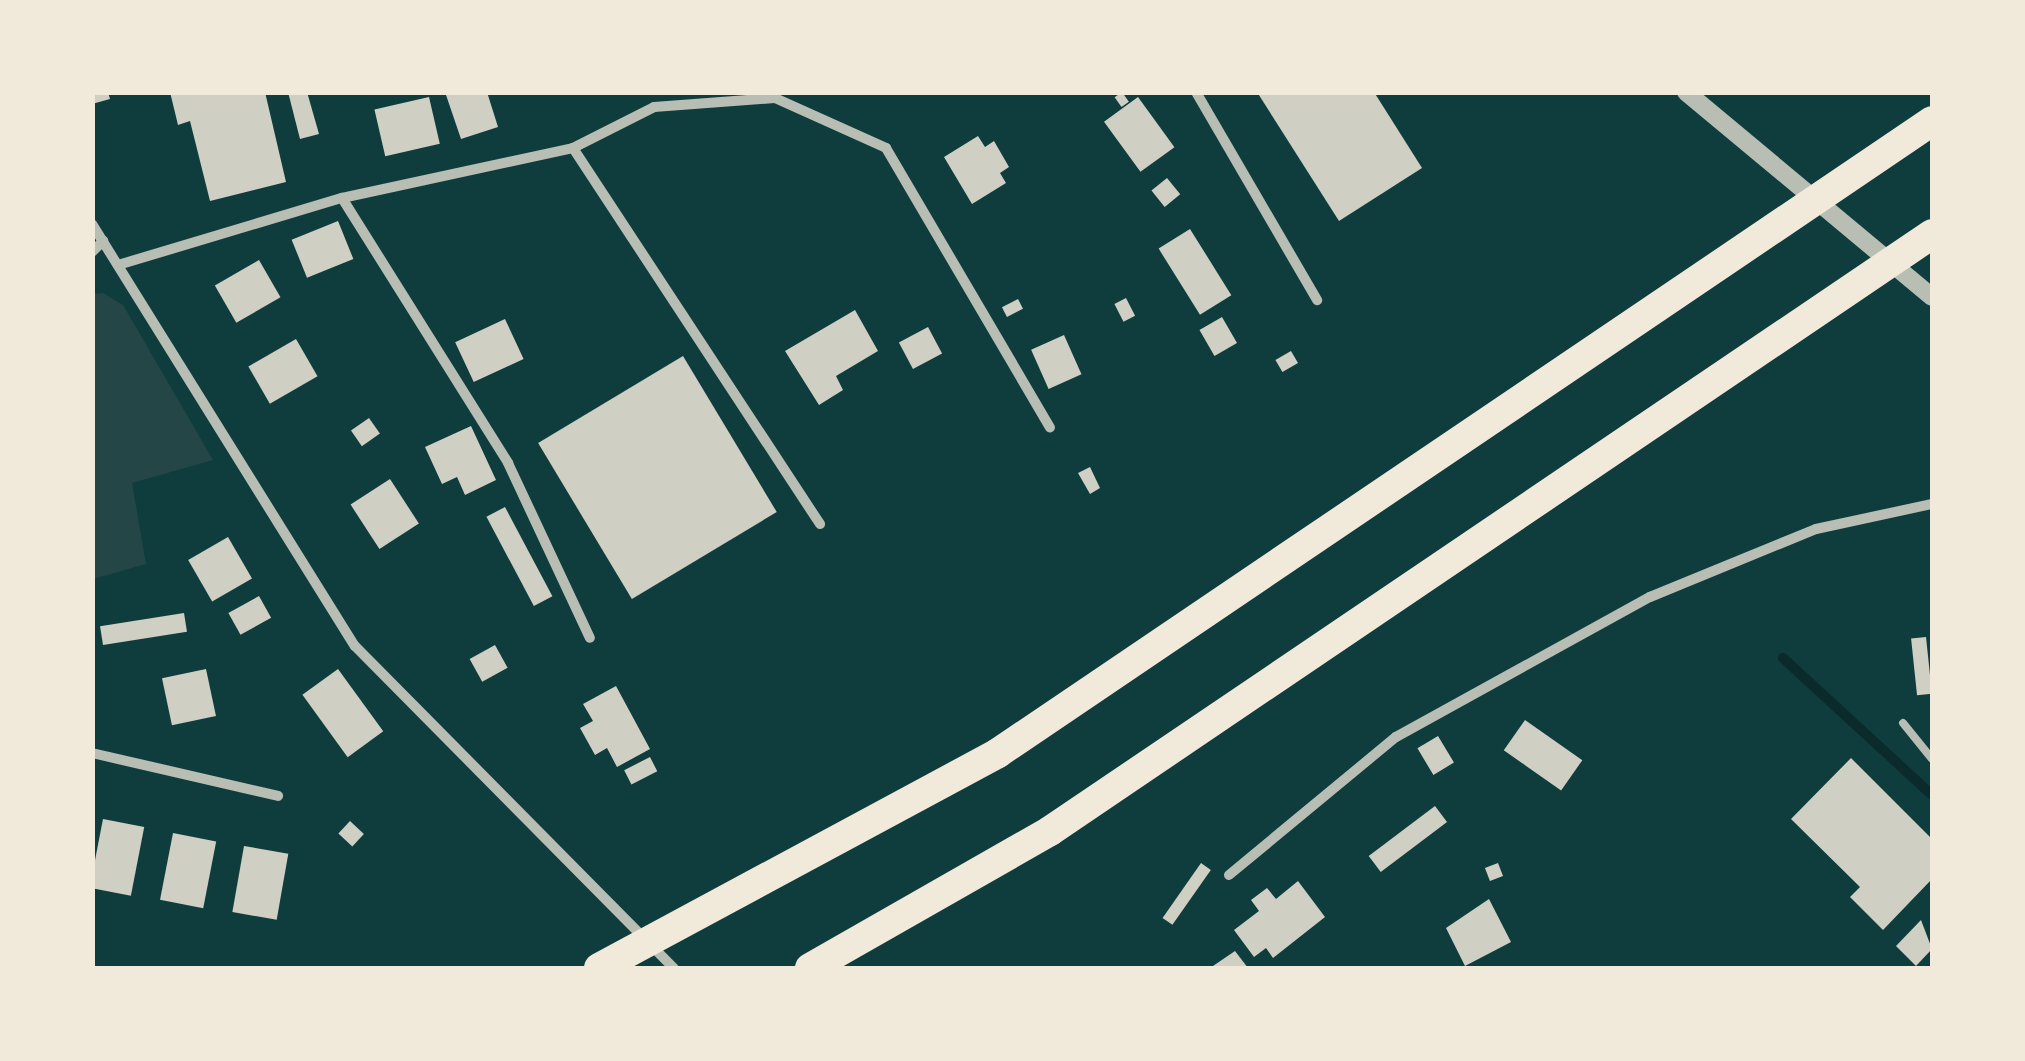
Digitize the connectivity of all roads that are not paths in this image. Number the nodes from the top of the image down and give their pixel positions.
1 (1196, 92) edge
2 (1686, 92) edge
3 (1932, 122) edge
4 (573, 148) junction
5 (342, 198) junction
6 (92, 224) edge
7 (1932, 234) edge
8 (103, 241) junction
9 (92, 252) edge
10 (118, 265) junction
11 (1932, 297) edge
12 (1317, 300) dead end
13 (1050, 428) dead end
14 (1932, 504) edge
15 (820, 524) dead end
16 (590, 638) dead end
17 (1903, 723) dead end
18 (92, 753) edge
19 (1932, 759) edge
20 (278, 796) dead end
21 (1230, 876) dead end
22 (813, 967) edge
23 (599, 968) edge
24 (674, 968) edge

1 - 12 street
2 - 11 street
3 - 23 highway
4 - 5 street
4 - 13 street
4 - 15 street
5 - 10 street
5 - 16 street
6 - 8 street
7 - 22 highway
8 - 9 street
8 - 10 street
10 - 24 street
14 - 21 street
17 - 19 lane
18 - 20 street

